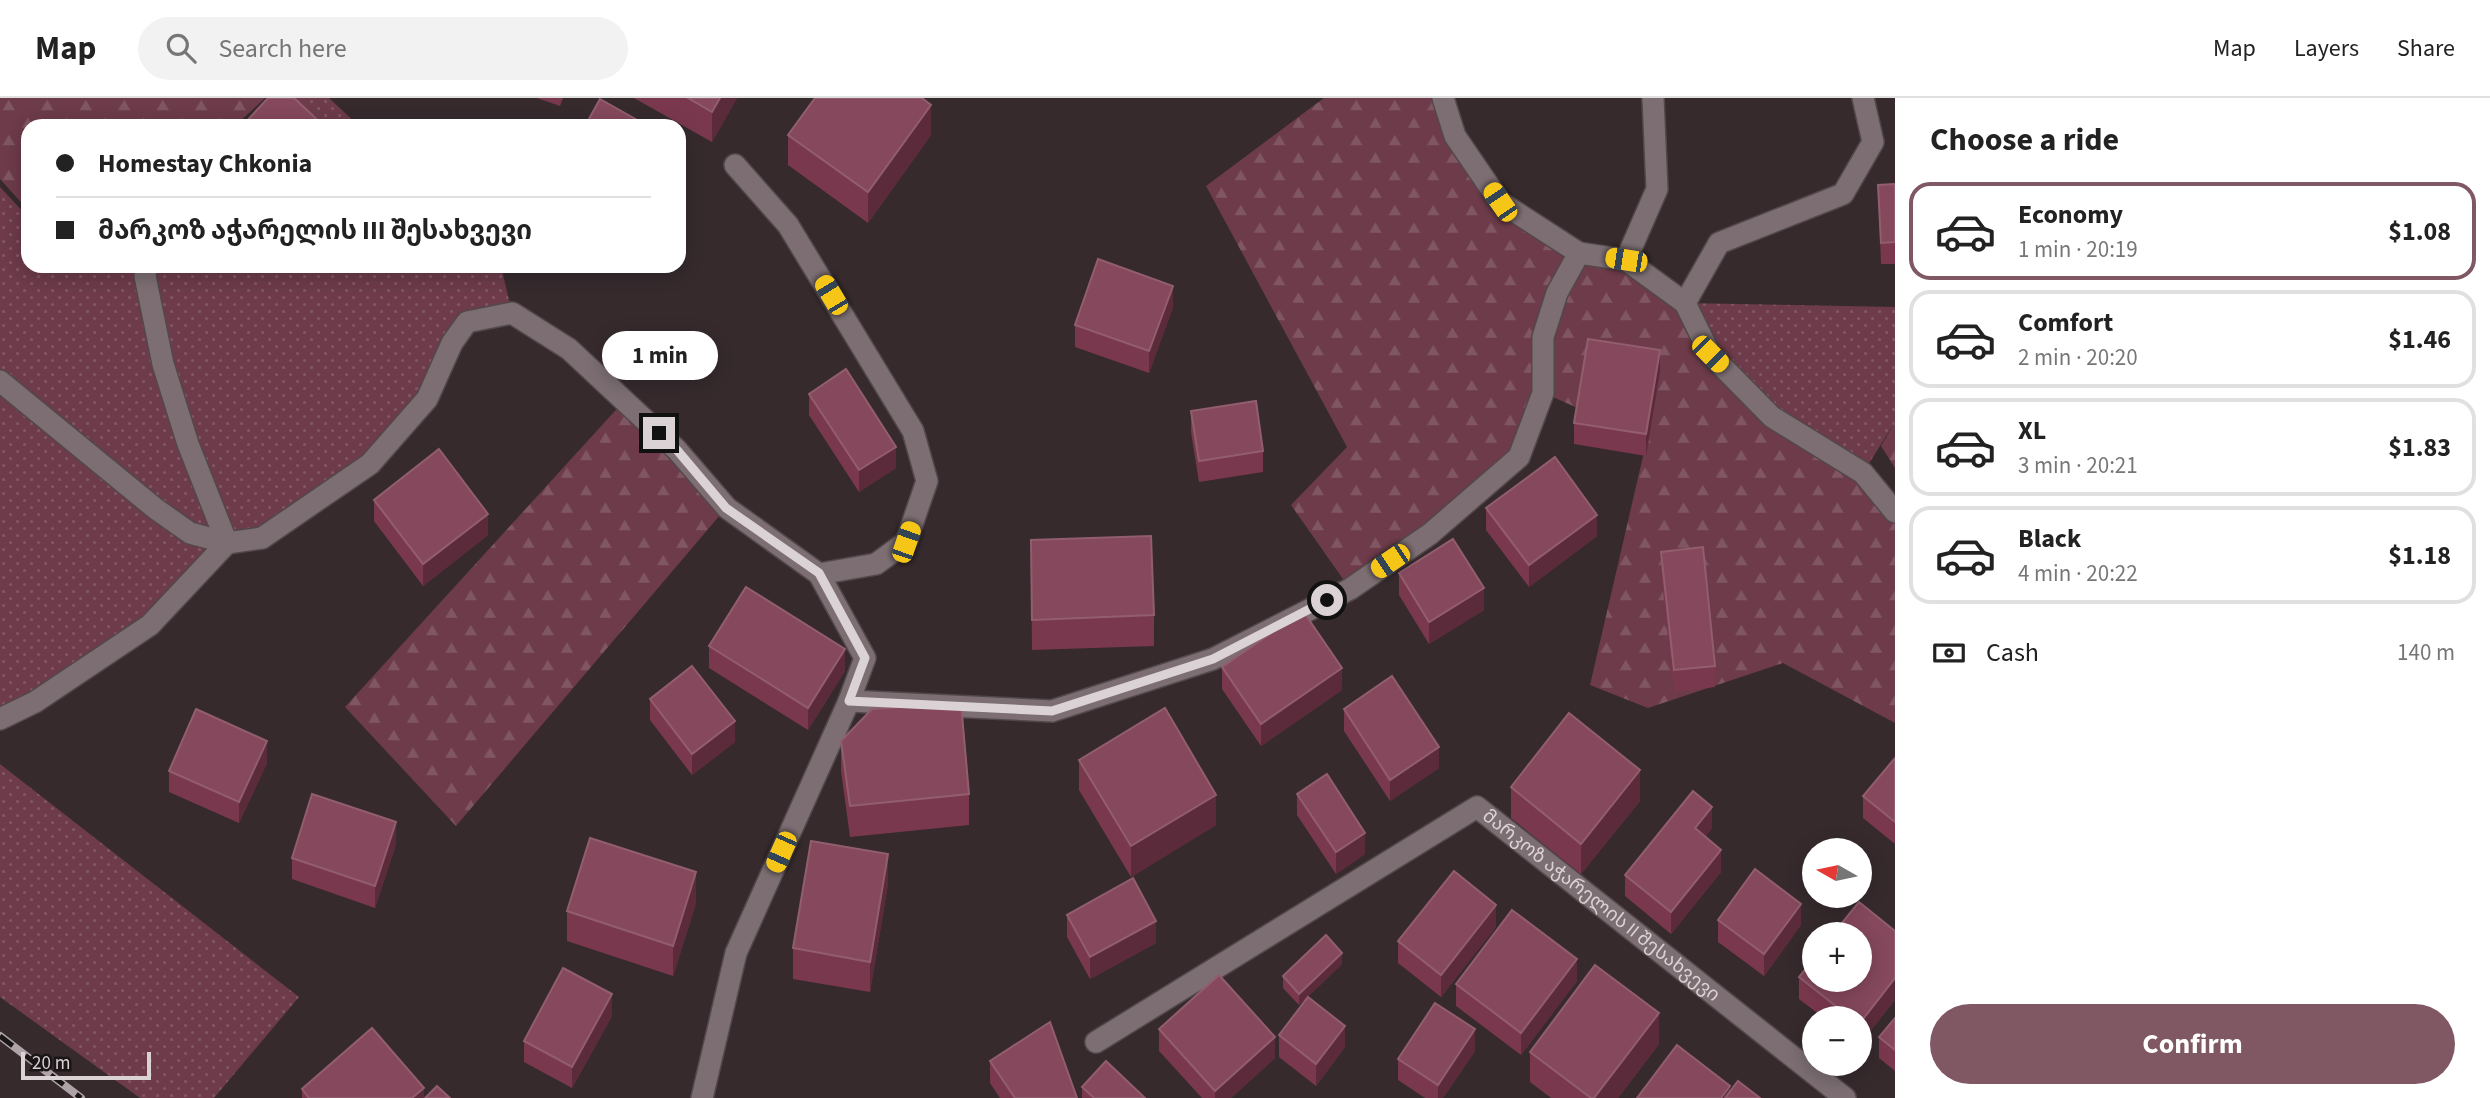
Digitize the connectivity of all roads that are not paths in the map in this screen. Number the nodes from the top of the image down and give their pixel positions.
1 (1443, 98) edge
2 (1653, 98) edge
3 (1863, 98) edge
4 (734, 165) dead end
5 (1579, 253) junction
6 (1626, 260) junction
7 (146, 273) edge
8 (1685, 303) junction
9 (0, 381) edge
10 (1895, 512) edge
11 (227, 543) junction
12 (819, 573) junction
13 (849, 701) junction
14 (0, 719) edge
15 (1096, 1042) dead end
16 (702, 1098) edge
17 (1845, 1098) edge

1 - 5 street
2 - 6 street
3 - 8 street
4 - 12 street
5 - 6 street
5 - 13 street
6 - 8 street
7 - 11 street
8 - 10 street
9 - 11 street
11 - 12 street
11 - 14 street
12 - 13 street
13 - 16 street
15 - 17 street, მარკოზ აჭარელის II შესახვევი

